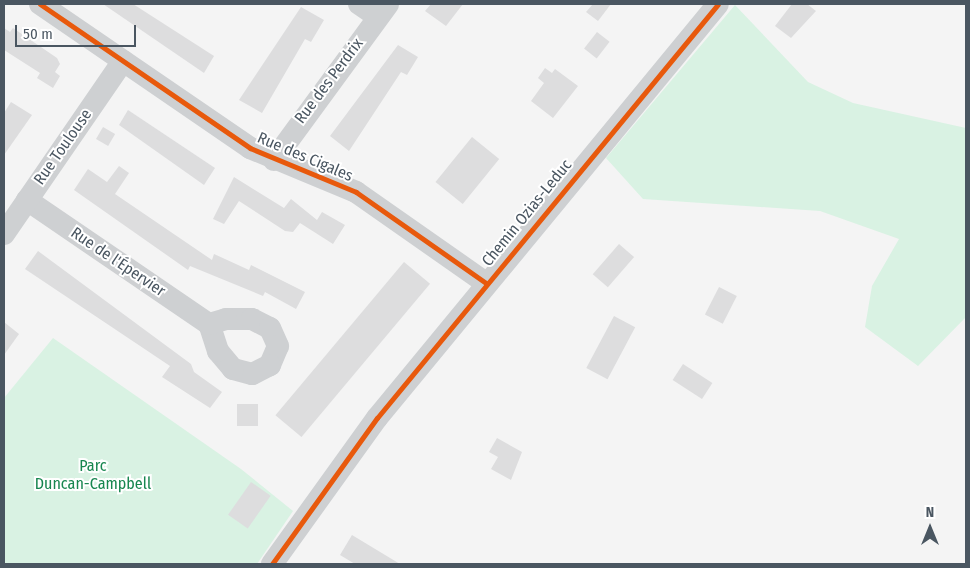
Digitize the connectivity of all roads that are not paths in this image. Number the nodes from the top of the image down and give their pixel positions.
1 (40, 4) edge
2 (718, 4) edge
3 (375, 8) edge
4 (123, 60) junction
5 (274, 160) junction
6 (27, 200) junction
7 (4, 234) edge
8 (486, 283) junction
9 (209, 324) dead end
10 (272, 564) edge

1 - 4 street, Rue des Cigales
2 - 8 street, Chemin Ozias-Leduc
3 - 5 street, Rue des Perdrix
4 - 5 street, Rue des Cigales
4 - 6 street, Rue Toulouse
5 - 8 street, Rue des Cigales
6 - 7 street, Rue Toulouse
6 - 9 street, Rue de l'Épervier
8 - 10 street, Chemin Ozias-Leduc

